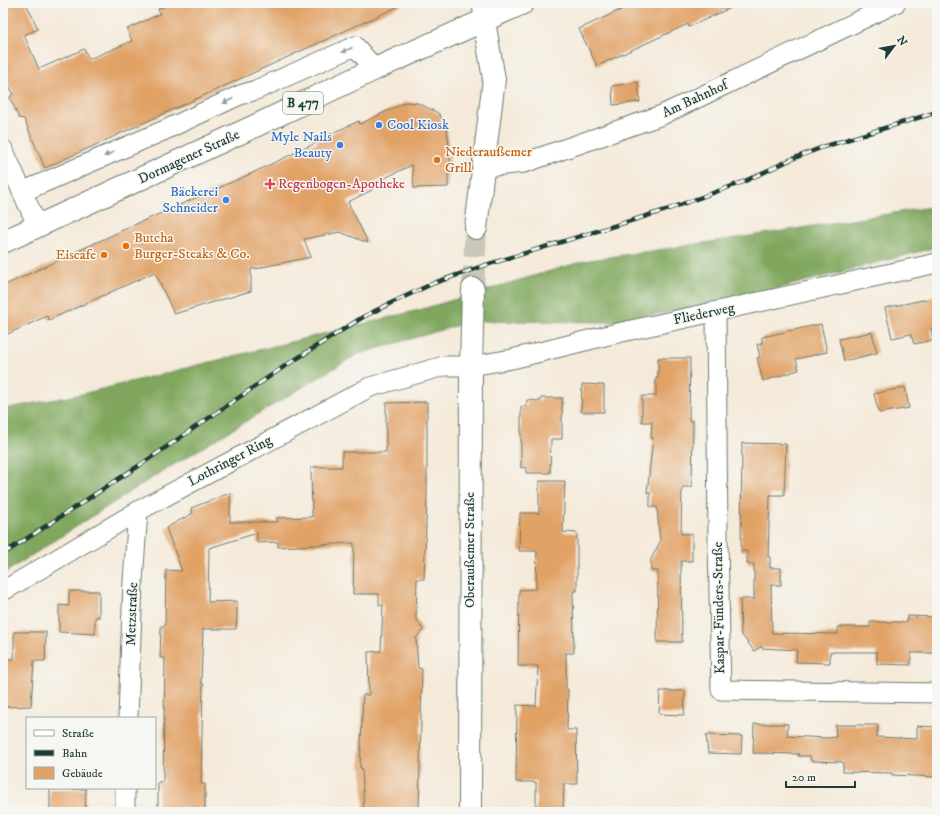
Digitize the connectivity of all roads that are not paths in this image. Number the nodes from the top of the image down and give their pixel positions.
1 (523, 3) edge
2 (896, 3) edge
3 (483, 12) edge
4 (375, 69) junction
5 (3, 149) edge
6 (484, 167) junction
7 (22, 192) junction
8 (38, 227) junction
9 (476, 228) tunnel mouth
10 (3, 242) edge
11 (937, 263) edge
12 (473, 289) tunnel mouth
13 (716, 311) junction
14 (471, 366) junction
15 (138, 511) junction
16 (3, 591) edge
17 (937, 693) edge
18 (128, 717) edge
19 (126, 789) edge
20 (125, 812) edge
21 (470, 812) edge

1 - 3 main road, Dormagener Straße / B 477
2 - 6 street, Am Bahnhof
3 - 4 main road, Dormagener Straße / B 477
3 - 6 main road
4 -> 7 street
4 - 8 main road, Dormagener Straße / B 477
5 - 7 street
6 - 9 main road
7 - 8 street
8 - 10 main road, Dormagener Straße / B 477
11 - 13 street, Fliederweg
12 - 14 main road, Oberaußemer Straße
13 - 14 street, Fliederweg
13 - 17 street, Kaspar-Fünders-Straße
14 - 15 street, Lothringer Ring
14 - 21 main road, Oberaußemer Straße
15 - 16 street, Lothringer Ring
15 - 18 street, Metzstraße
19 - 20 street

